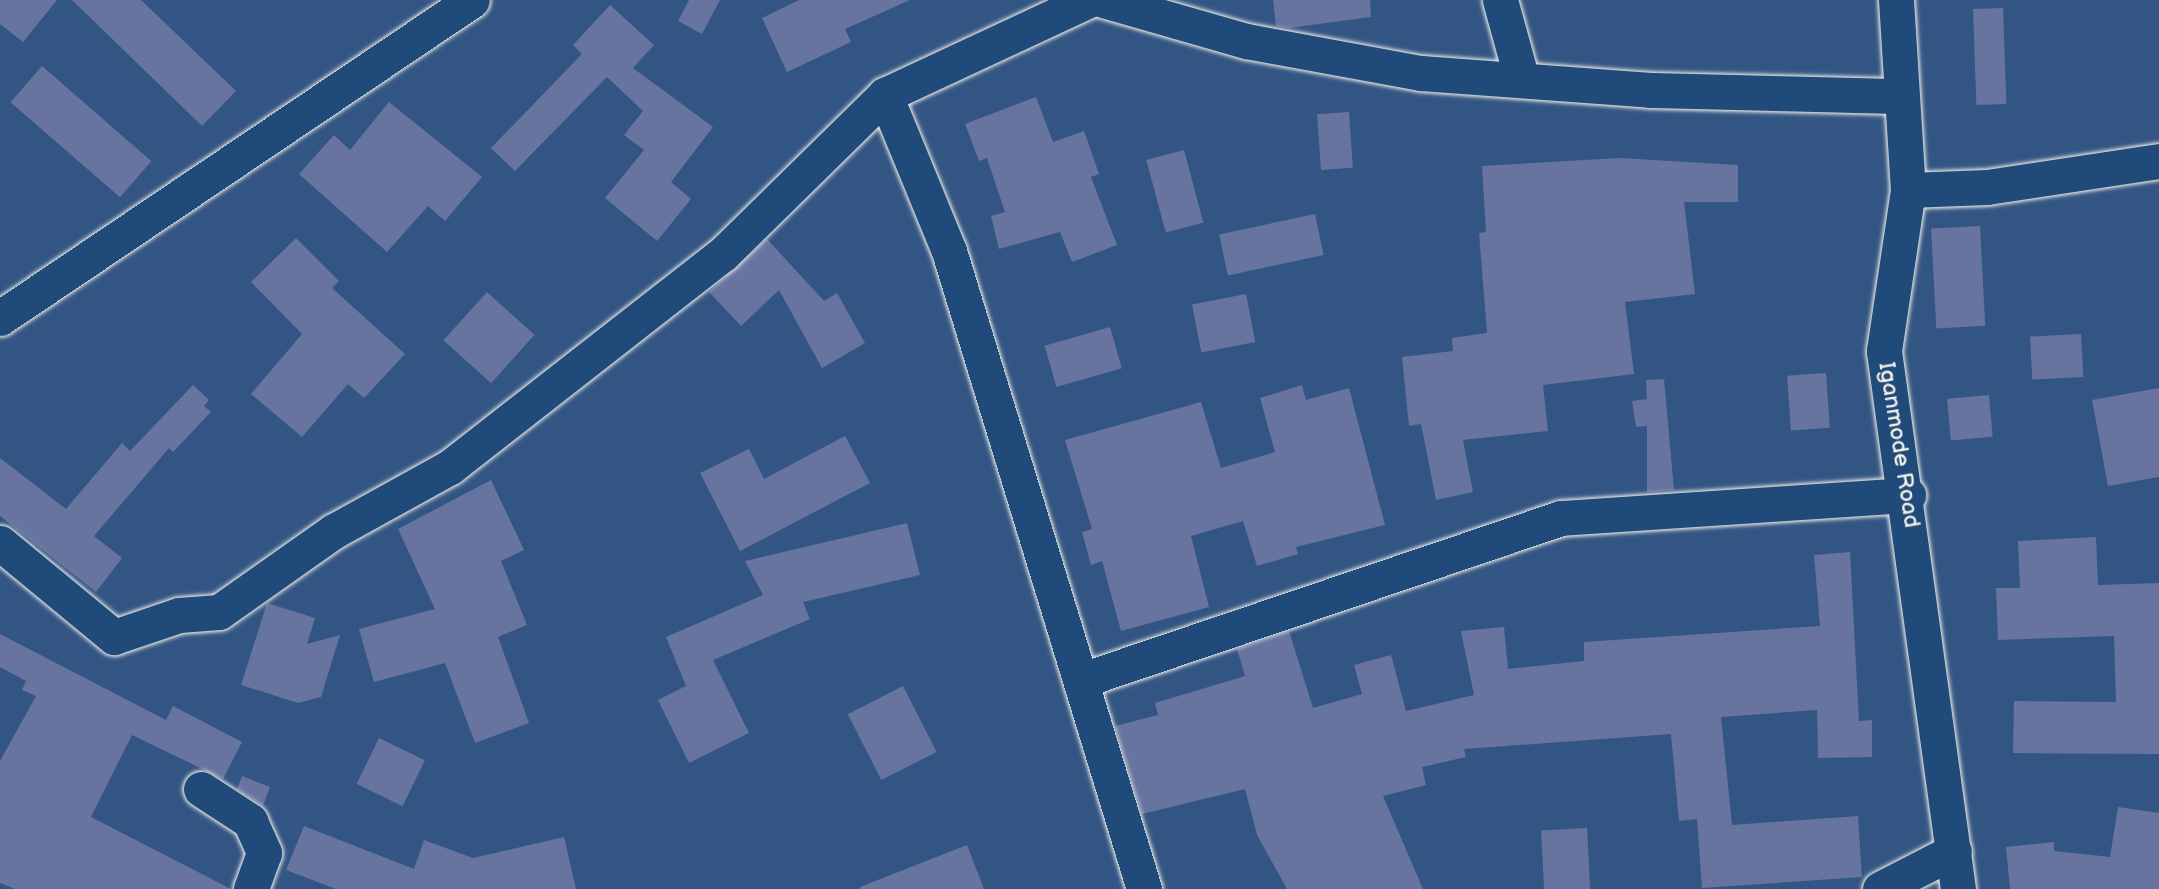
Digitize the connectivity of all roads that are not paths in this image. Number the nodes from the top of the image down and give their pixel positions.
1 (472, 0) edge
2 (1089, 0) edge
3 (1103, 0) edge
4 (1500, 0) edge
5 (1896, 0) edge
6 (1521, 76) junction
7 (885, 95) junction
8 (1898, 96) junction
9 (2159, 161) edge
10 (1908, 190) junction
11 (0, 318) edge
12 (1908, 495) junction
13 (0, 543) edge
14 (1085, 679) junction
15 (201, 789) dead end
16 (1954, 851) junction
17 (251, 889) edge
18 (1144, 889) edge
19 (1880, 889) edge
20 (1958, 889) edge

1 - 11 street
2 - 7 street
3 - 6 street
4 - 6 street
5 - 8 street, Iganmode Road
6 - 8 street
7 - 13 street
7 - 14 street
8 - 10 street, Iganmode Road
9 - 10 street
10 - 12 street, Iganmode Road
12 - 14 street
12 - 16 street, Iganmode Road
14 - 18 street
15 - 17 street
16 - 19 street
16 - 20 street, Iganmode Road

